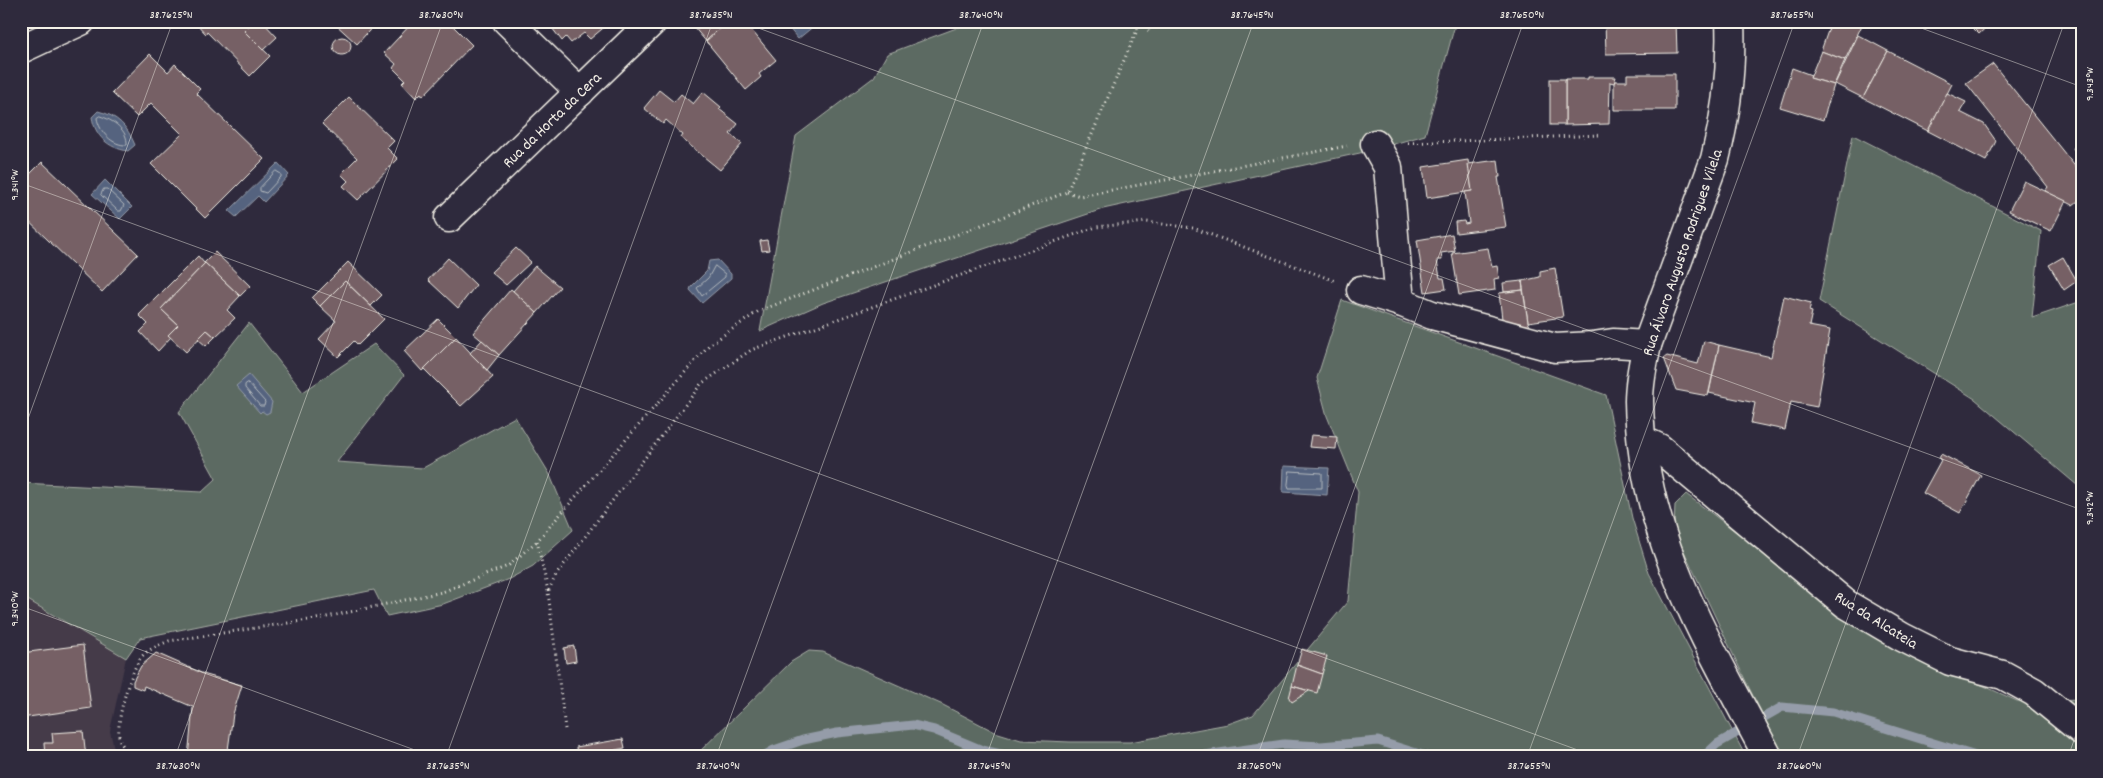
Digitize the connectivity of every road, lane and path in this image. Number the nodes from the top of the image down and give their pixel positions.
1 (81, 21) edge
2 (507, 21) edge
3 (653, 21) edge
4 (1141, 21) edge
5 (1730, 21) edge
6 (21, 49) edge
7 (580, 92) junction
8 (1600, 135) dead end
9 (1375, 144) junction
10 (1067, 192) junction
11 (449, 218) dead end
12 (1361, 290) joint
13 (1400, 302) junction
14 (1647, 345) junction
15 (1642, 440) junction
16 (537, 542) junction
17 (548, 592) junction
18 (566, 729) dead end
19 (2082, 731) edge
20 (1767, 756) edge
21 (132, 757) edge

1 - 6 street
2 - 7 street
3 - 7 street, Rua da Horta da Cera
4 - 10 path
5 - 14 street, Rua Álvaro Augusto Rodrigues Vilela
7 - 11 street, Rua da Horta da Cera
8 - 9 path
9 - 10 path
9 - 13 street
10 - 16 path
12 - 13 street
12 - 17 path
13 - 14 street
14 - 15 street, Rua Álvaro Augusto Rodrigues Vilela
15 - 19 street, Rua da Alcateia
15 - 20 street, Rua Álvaro Augusto Rodrigues Vilela
16 - 17 path
16 - 21 path
17 - 18 path

